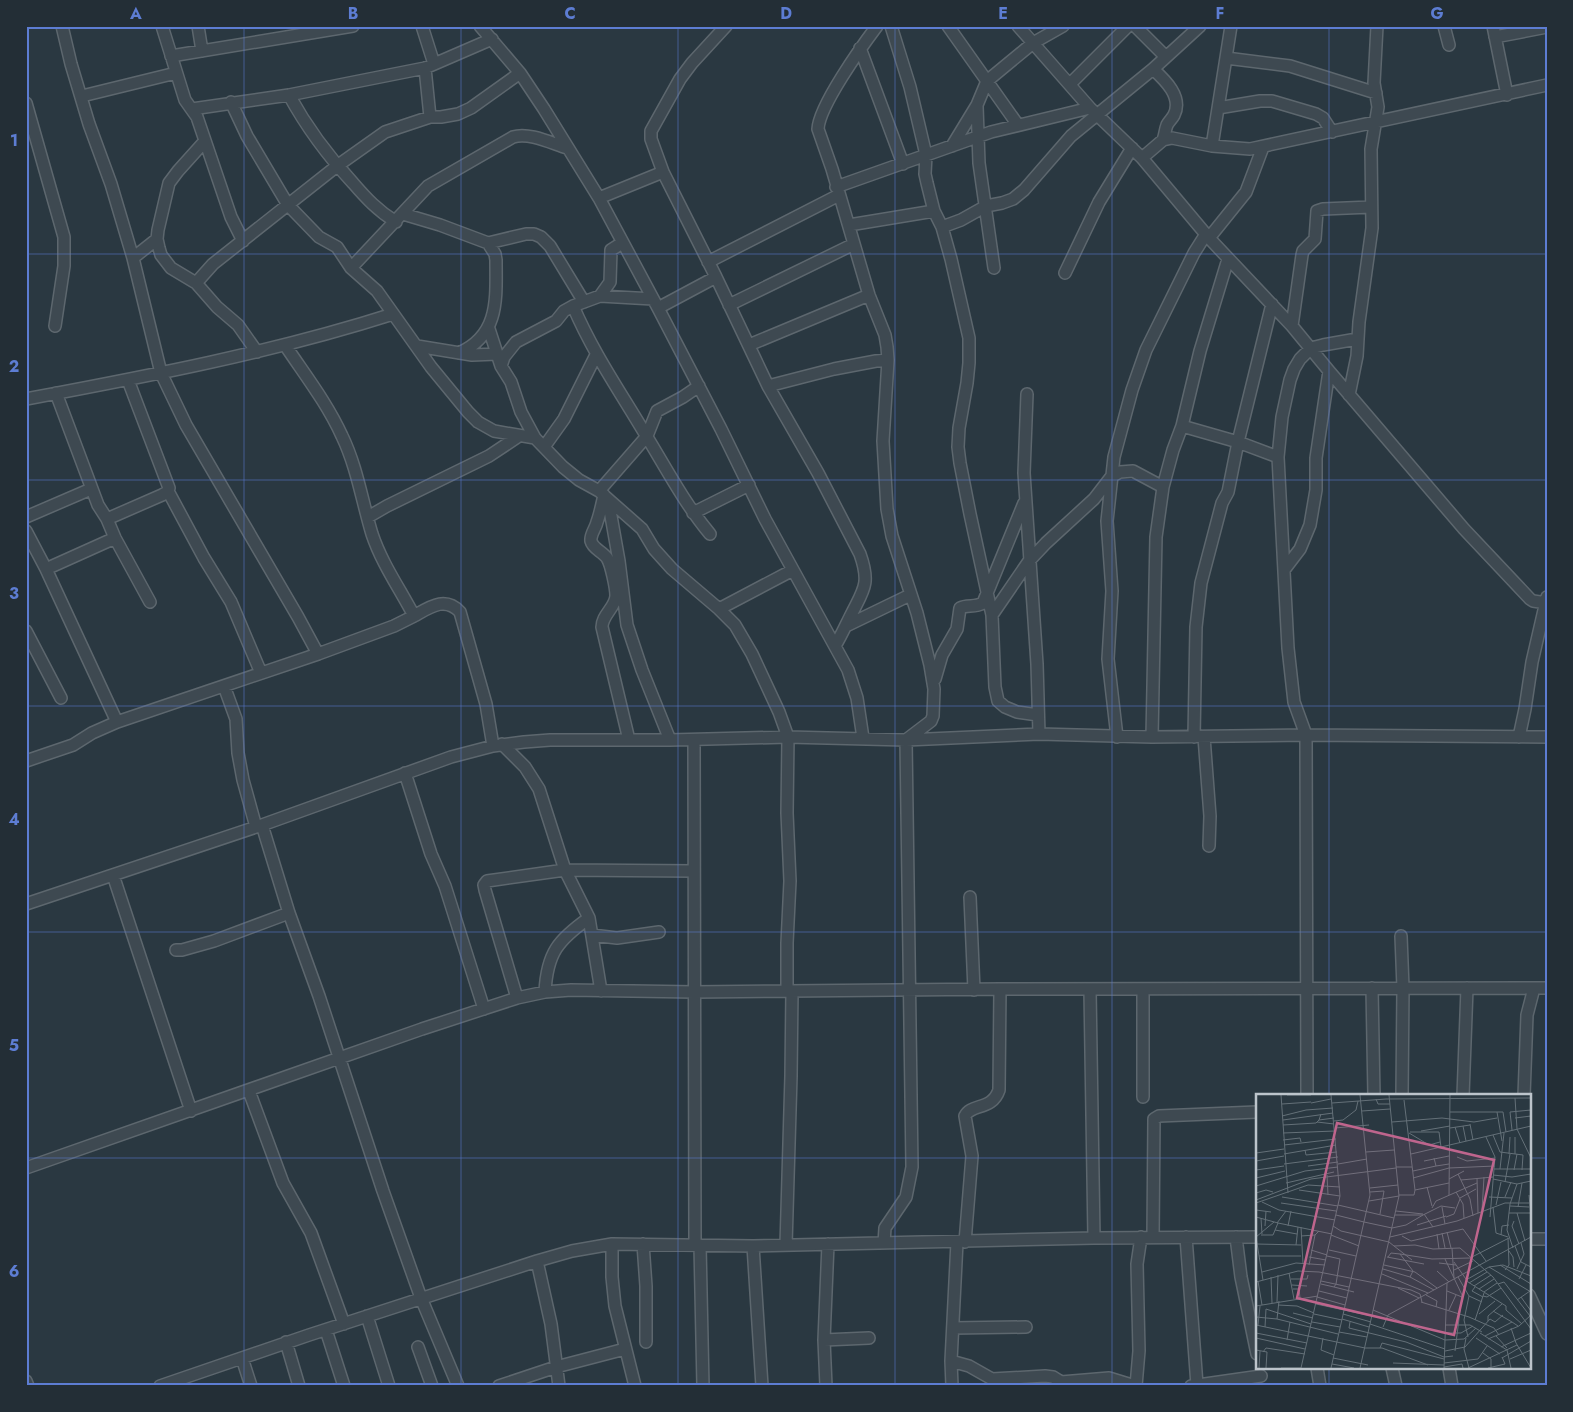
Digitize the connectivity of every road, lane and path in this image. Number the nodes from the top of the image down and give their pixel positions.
1 (62, 26) edge
2 (162, 26) edge
3 (198, 26) edge
4 (353, 26) edge
5 (422, 26) edge
6 (480, 26) edge
7 (726, 26) edge
8 (877, 26) edge
9 (891, 26) edge
10 (948, 26) edge
11 (1018, 26) edge
12 (1063, 26) edge
13 (1128, 26) edge
14 (1135, 26) edge
15 (1200, 26) edge
16 (1231, 26) edge
17 (1377, 26) edge
18 (1444, 26) edge
19 (1547, 27) edge
20 (1494, 32) edge
21 (492, 38) junction
22 (1033, 43) junction
23 (1449, 44) dead end
24 (860, 48) junction
25 (202, 51) junction
26 (170, 56) junction
27 (1166, 57) junction
28 (1226, 58) junction
29 (430, 66) junction
30 (1153, 68) junction
31 (176, 73) junction
32 (520, 73) junction
33 (987, 81) junction
34 (1070, 84) junction
35 (1547, 85) edge
36 (1376, 93) junction
37 (289, 95) junction
38 (1507, 95) junction
39 (82, 96) junction
40 (231, 102) junction
41 (26, 103) edge
42 (977, 105) junction
43 (1218, 108) junction
44 (192, 109) junction
45 (1094, 111) junction
46 (430, 117) junction
47 (1374, 123) junction
48 (1018, 125) junction
49 (1332, 132) junction
50 (978, 137) junction
51 (1163, 140) junction
52 (205, 141) junction
53 (952, 146) junction
54 (1212, 146) junction
55 (1263, 147) junction
56 (567, 148) junction
57 (1132, 148) junction
58 (1250, 149) junction
59 (926, 155) junction
60 (1142, 158) junction
61 (1259, 160) junction
62 (903, 164) junction
63 (337, 166) junction
64 (663, 172) junction
65 (838, 191) junction
66 (599, 198) junction
67 (288, 205) junction
68 (986, 206) junction
69 (1371, 207) junction
70 (934, 211) junction
71 (399, 218) junction
72 (849, 225) junction
73 (942, 227) junction
74 (1208, 236) junction
75 (157, 240) junction
76 (243, 241) junction
77 (488, 243) junction
78 (622, 243) junction
79 (854, 244) junction
80 (133, 258) junction
81 (1228, 260) junction
82 (708, 262) junction
83 (352, 268) junction
84 (994, 268) dead end
85 (1065, 273) dead end
86 (716, 277) junction
87 (196, 283) junction
88 (869, 295) junction
89 (600, 296) junction
90 (655, 303) junction
91 (579, 304) junction
92 (1272, 304) junction
93 (729, 305) junction
94 (393, 314) junction
95 (55, 326) dead end
96 (1292, 326) junction
97 (489, 329) junction
98 (1358, 339) junction
99 (285, 345) junction
100 (748, 345) junction
101 (417, 346) junction
102 (1311, 348) junction
103 (257, 352) junction
104 (459, 353) junction
105 (497, 354) junction
106 (596, 355) junction
107 (888, 360) junction
108 (501, 366) junction
109 (1329, 371) junction
110 (161, 373) junction
111 (128, 380) junction
112 (699, 386) junction
113 (768, 386) junction
114 (56, 393) junction
115 (1027, 394) dead end
116 (1349, 394) junction
117 (26, 399) edge
118 (1182, 426) junction
119 (519, 436) junction
120 (647, 436) junction
121 (535, 438) junction
122 (1238, 442) junction
123 (544, 447) junction
124 (1278, 457) junction
125 (1111, 477) junction
126 (750, 485) junction
127 (1163, 486) junction
128 (91, 489) junction
129 (168, 490) junction
130 (604, 495) junction
131 (1026, 500) junction
132 (692, 513) junction
133 (26, 517) edge
134 (368, 517) junction
135 (107, 519) junction
136 (26, 531) edge
137 (710, 534) dead end
138 (115, 538) junction
139 (1030, 561) junction
140 (46, 568) junction
141 (793, 570) junction
142 (1284, 570) junction
143 (988, 594) junction
144 (910, 595) junction
145 (1546, 600) edge
146 (150, 602) dead end
147 (719, 609) junction
148 (992, 615) junction
149 (414, 616) junction
150 (846, 626) junction
151 (26, 630) edge
152 (835, 646) junction
153 (318, 654) junction
154 (261, 673) junction
155 (224, 686) junction
156 (934, 688) junction
157 (61, 698) dead end
158 (1038, 715) junction
159 (117, 722) junction
160 (1039, 734) junction
161 (1306, 735) junction
162 (788, 737) junction
163 (1117, 737) junction
164 (1152, 737) junction
165 (1199, 737) junction
166 (1519, 737) junction
167 (1547, 737) edge
168 (863, 738) junction
169 (629, 740) junction
170 (670, 740) junction
171 (694, 740) junction
172 (906, 740) junction
173 (498, 745) junction
174 (26, 761) edge
175 (405, 773) junction
176 (259, 826) junction
177 (1209, 846) dead end
178 (565, 870) junction
179 (694, 871) junction
180 (113, 875) junction
181 (970, 898) dead end
182 (26, 904) edge
183 (289, 913) junction
184 (589, 918) junction
185 (659, 932) dead end
186 (592, 935) junction
187 (1401, 936) dead end
188 (176, 950) dead end
189 (1372, 988) junction
190 (1403, 988) junction
191 (1467, 988) junction
192 (1534, 988) junction
193 (1547, 988) edge
194 (1000, 989) junction
195 (1308, 989) junction
196 (974, 990) junction
197 (1090, 990) junction
198 (1143, 990) junction
199 (601, 991) junction
200 (789, 991) junction
201 (910, 991) junction
202 (545, 992) junction
203 (694, 992) junction
204 (517, 998) junction
205 (484, 1009) junction
206 (339, 1059) junction
207 (249, 1091) junction
208 (1307, 1094) edge
209 (1374, 1094) edge
210 (1402, 1094) edge
211 (1463, 1094) edge
212 (1524, 1094) edge
213 (1143, 1097) dead end
214 (191, 1111) junction
215 (1256, 1112) edge
216 (26, 1168) edge
217 (1236, 1236) junction
218 (1141, 1237) junction
219 (1153, 1237) junction
220 (1186, 1237) junction
221 (1256, 1237) edge
222 (1094, 1238) junction
223 (1530, 1239) edge
224 (1547, 1239) edge
225 (961, 1242) junction
226 (884, 1243) junction
227 (612, 1244) junction
228 (643, 1244) junction
229 (698, 1244) junction
230 (828, 1244) junction
231 (786, 1245) junction
232 (753, 1246) junction
233 (537, 1261) junction
234 (1530, 1297) edge
235 (421, 1298) junction
236 (366, 1316) junction
237 (344, 1324) junction
238 (1026, 1327) dead end
239 (953, 1328) junction
240 (1546, 1328) edge
241 (326, 1330) junction
242 (869, 1338) dead end
243 (824, 1340) junction
244 (286, 1342) junction
245 (646, 1342) dead end
246 (418, 1347) dead end
247 (626, 1349) junction
248 (1256, 1349) edge
249 (242, 1358) junction
250 (951, 1360) junction
251 (556, 1367) junction
252 (1317, 1370) edge
253 (1392, 1370) edge
254 (1449, 1370) edge
255 (1261, 1377) edge
256 (26, 1381) edge
257 (186, 1381) edge
258 (993, 1383) edge
259 (1061, 1384) edge
260 (1194, 1385) edge
261 (28, 1386) edge
262 (160, 1386) edge
263 (251, 1386) edge
264 (299, 1386) edge
265 (344, 1386) edge
266 (389, 1386) edge
267 (432, 1386) edge
268 (458, 1386) edge
269 (499, 1386) edge
270 (559, 1386) edge
271 (635, 1386) edge
272 (703, 1386) edge
273 (762, 1386) edge
274 (826, 1386) edge
275 (952, 1386) edge
276 (1135, 1386) edge
277 (1320, 1386) edge
278 (1396, 1386) edge
279 (1452, 1386) edge

1 - 39 street
2 - 26 street
3 - 25 street
4 - 25 street
5 - 29 street
6 - 21 street
7 - 64 street
8 - 24 street
9 - 59 street
10 - 33 street
11 - 22 street
12 - 22 street
13 - 34 street
14 - 27 street
15 - 27 street
16 - 28 street
17 - 36 street
18 - 23 street
19 - 20 street
20 - 38 street
21 - 29 street
21 - 32 street
22 - 33 street
22 - 34 street
24 - 62 street
24 - 65 street
25 - 26 street
26 - 31 street
27 - 30 street
28 - 36 street
28 - 43 street
29 - 37 street
29 - 46 street
30 - 45 street
30 - 51 street
31 - 39 street
31 - 44 street
32 - 46 street
32 - 56 street
33 - 42 street
33 - 48 street
34 - 45 street
35 - 38 street
36 - 47 street
37 - 40 street
37 - 63 street
38 - 47 street
39 - 80 street
40 - 44 street
40 - 67 street
41 - 95 street
42 - 50 street
42 - 53 street
43 - 49 street
43 - 54 street
44 - 52 street
45 - 48 street
45 - 57 street
45 - 68 street
46 - 63 street
47 - 49 street
47 - 69 street
48 - 50 street
49 - 55 street
50 - 53 street
50 - 68 street
51 - 54 street
51 - 60 street
52 - 75 street
52 - 76 street
53 - 59 street
54 - 58 street
55 - 58 street
55 - 61 street
56 - 66 street
56 - 71 street
57 - 60 street
57 - 85 street
58 - 61 street
59 - 62 street
59 - 70 street
60 - 74 street
61 - 74 street
62 - 65 street
63 - 67 street
63 - 71 street
64 - 66 street
64 - 82 street
65 - 72 street
65 - 82 street
66 - 78 street
67 - 76 street
67 - 83 street
68 - 73 street
68 - 84 street
69 - 96 street
69 - 98 street
70 - 72 street
70 - 73 street
71 - 77 street
71 - 83 street
72 - 79 street
73 - 143 street
74 - 81 street
74 - 125 street
75 - 80 street
75 - 87 street
76 - 87 street
77 - 91 street
77 - 97 street
78 - 89 street
78 - 90 street
79 - 88 street
79 - 93 street
80 - 110 street
81 - 92 street
81 - 118 street
82 - 86 street
83 - 94 street
86 - 90 street
86 - 93 street
87 - 103 street
88 - 100 street
88 - 107 street
89 - 90 street
89 - 91 street
90 - 112 street
91 - 106 street
91 - 108 street
92 - 96 street
92 - 122 street
93 - 100 street
94 - 99 street
94 - 101 street
96 - 102 street
97 - 104 street
97 - 105 street
98 - 102 street
98 - 116 street
99 - 103 street
99 - 134 street
100 - 113 street
101 - 104 street
101 - 119 street
102 - 109 street
102 - 124 street
103 - 110 street
104 - 105 street
105 - 108 street
106 - 120 street
106 - 123 street
107 - 113 street
107 - 144 street
108 - 121 street
109 - 116 street
109 - 142 street
110 - 111 street
110 - 153 street
111 - 114 street
111 - 129 street
112 - 120 street
112 - 126 street
113 - 150 street
114 - 117 street
114 - 128 street
115 - 131 street
116 - 145 street
118 - 122 street
118 - 127 street
119 - 121 street
119 - 134 street
120 - 130 street
120 - 132 street
121 - 123 street
122 - 124 street
122 - 165 street
123 - 130 street
124 - 142 street
125 - 127 street
125 - 139 street
125 - 163 street
126 - 132 street
126 - 141 street
127 - 164 street
128 - 133 street
128 - 135 street
129 - 135 street
129 - 154 street
130 - 147 street
130 - 169 street
130 - 170 street
131 - 139 street
131 - 143 street
132 - 137 street
134 - 149 street
135 - 138 street
136 - 140 street
138 - 140 street
138 - 146 street
139 - 148 street
139 - 158 street
140 - 159 street
141 - 147 street
141 - 152 street
142 - 161 street
143 - 148 street
143 - 156 street
144 - 150 street
144 - 156 street
145 - 166 street
147 - 162 street
148 - 158 street
149 - 153 street
149 - 173 street
150 - 152 street
151 - 157 street
152 - 168 street
153 - 154 street
154 - 155 street
155 - 159 street
155 - 176 street
156 - 172 street
158 - 160 street
159 - 174 street
160 - 163 street
160 - 172 street
161 - 165 street
161 - 166 street
161 - 195 street
162 - 168 street
162 - 171 street
162 - 200 street
163 - 164 street
164 - 165 street
165 - 177 street
166 - 167 street
168 - 172 street
169 - 170 street
169 - 173 street
170 - 171 street
171 - 179 street
172 - 201 street
173 - 175 street
173 - 178 street
175 - 176 street
175 - 205 street
176 - 180 street
176 - 183 street
178 - 179 street
178 - 184 street
178 - 204 street
179 - 203 street
180 - 182 street
180 - 214 street
181 - 196 street
183 - 188 street
183 - 206 street
184 - 186 street
184 - 202 street
185 - 186 street
186 - 199 street
187 - 190 street
189 - 190 street
189 - 195 street
189 - 209 street
190 - 191 street
190 - 210 street
191 - 192 street
191 - 211 street
192 - 193 street
192 - 212 street
194 - 196 street
194 - 197 street
194 - 225 street
195 - 198 street
195 - 208 street
196 - 201 street
197 - 198 street
197 - 222 street
198 - 213 street
199 - 202 street
199 - 203 street
200 - 201 street
200 - 203 street
200 - 231 street
201 - 226 street
202 - 204 street
203 - 229 street
204 - 205 street
205 - 206 street
206 - 207 street
206 - 235 street
207 - 214 street
207 - 237 street
214 - 216 street
215 - 219 street
217 - 220 street
217 - 221 street
217 - 248 street
218 - 219 street
218 - 222 street
218 - 276 street
219 - 220 street
220 - 260 street
222 - 225 street
223 - 224 street
225 - 226 street
225 - 239 street
226 - 230 street
227 - 228 street
227 - 233 street
227 - 247 street
228 - 229 street
228 - 245 street
229 - 232 street
229 - 272 street
230 - 231 street
230 - 243 street
231 - 232 street
232 - 273 street
233 - 235 street
233 - 251 street
234 - 240 street
235 - 236 street
235 - 268 street
236 - 237 street
236 - 266 street
237 - 241 street
238 - 239 street
239 - 250 street
241 - 244 street
241 - 265 street
242 - 243 street
243 - 274 street
244 - 249 street
244 - 264 street
246 - 267 street
247 - 251 street
247 - 271 street
249 - 257 street
249 - 263 street
250 - 258 street
250 - 275 street
251 - 269 street
251 - 270 street
252 - 277 street
253 - 278 street
254 - 279 street
255 - 260 street
256 - 261 street
257 - 262 street
258 - 259 street
259 - 276 street

